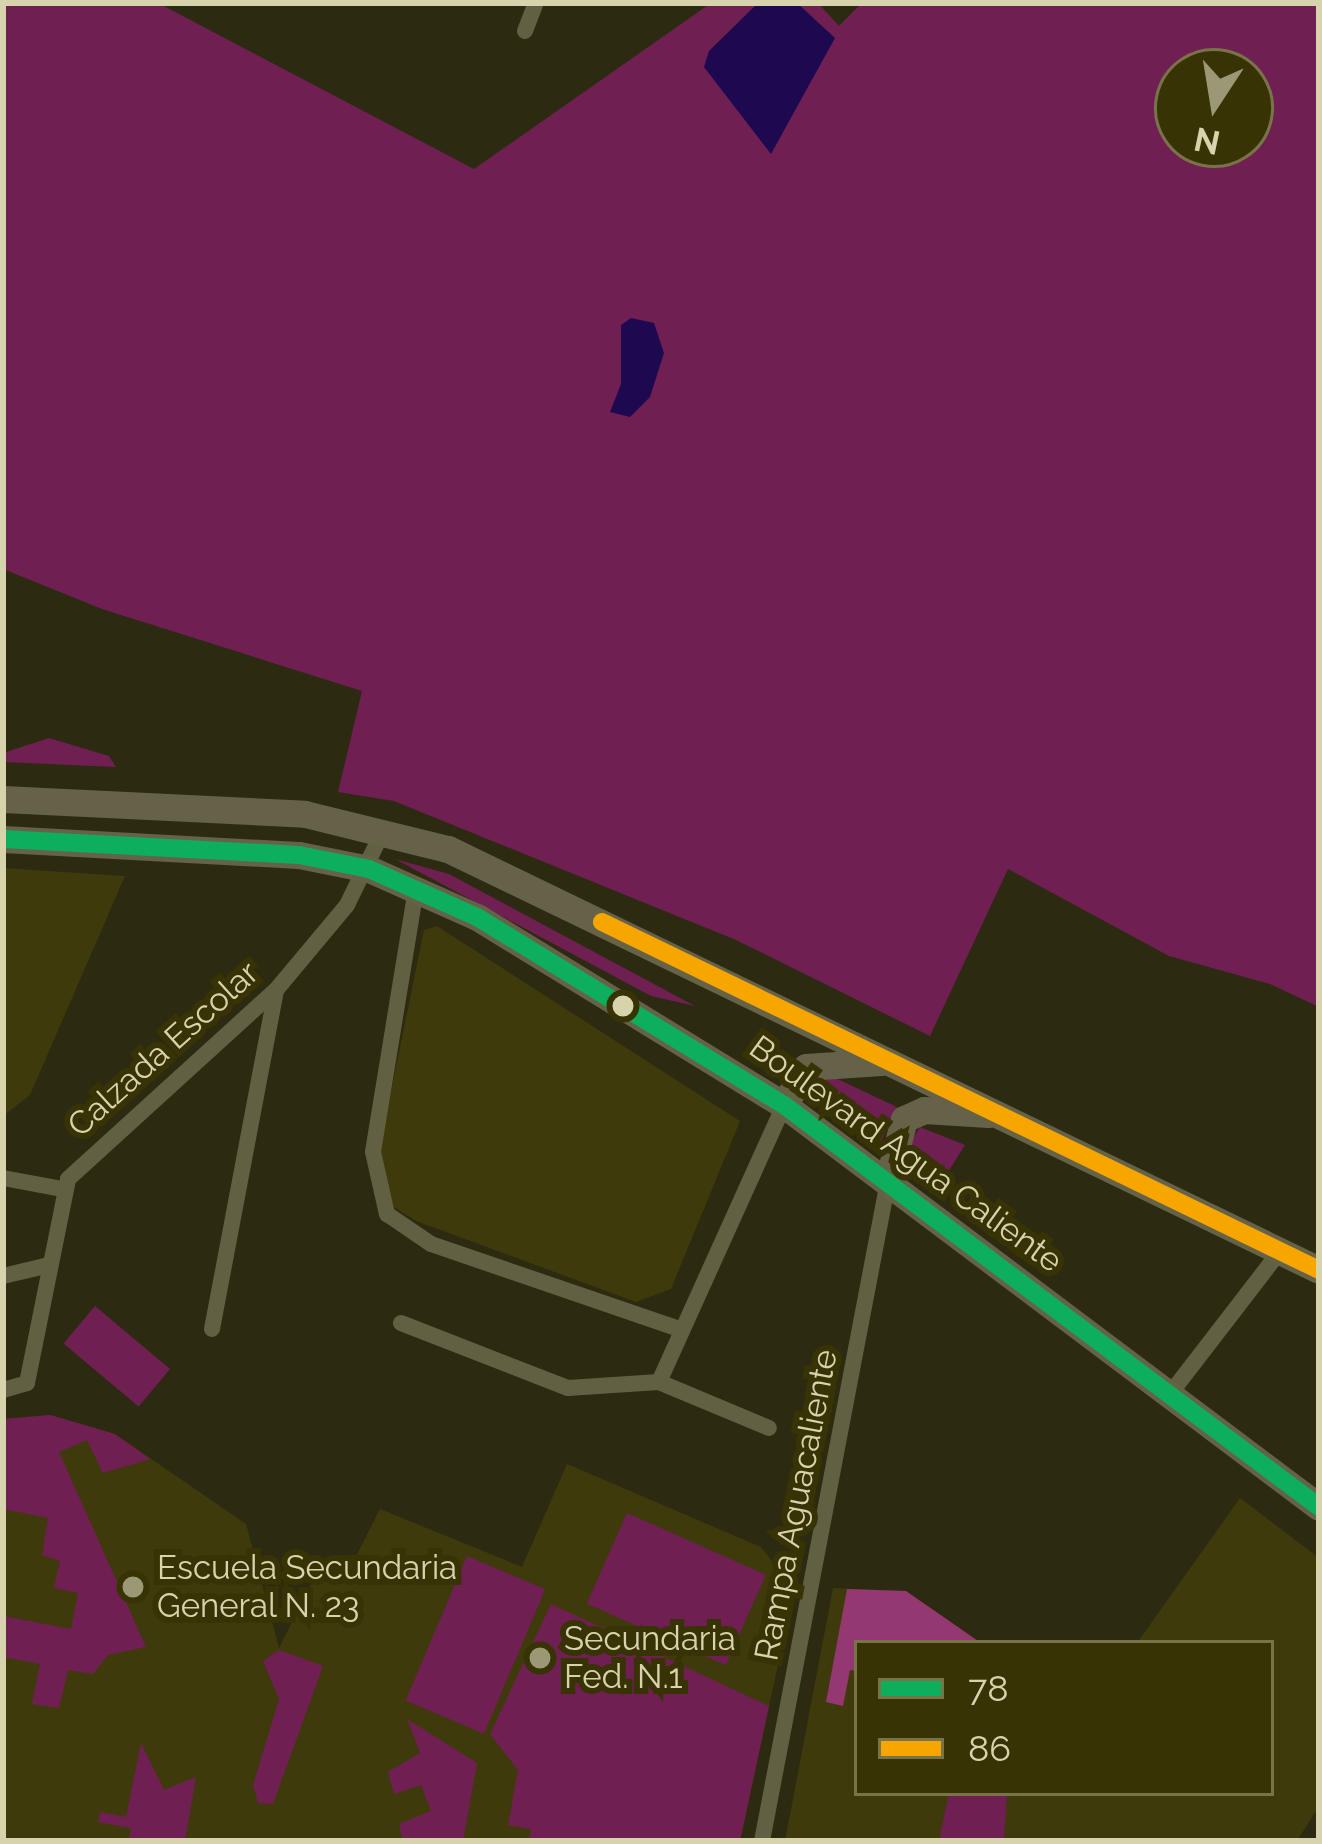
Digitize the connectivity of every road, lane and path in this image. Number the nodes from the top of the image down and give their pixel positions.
1 (536, 3) edge
2 (524, 31) dead end
3 (3, 799) edge
4 (384, 828) junction
5 (3, 839) edge
6 (369, 869) junction
7 (416, 889) junction
8 (277, 990) junction
9 (902, 1064) junction
10 (784, 1105) junction
11 (1010, 1117) junction
12 (3, 1178) edge
13 (888, 1181) junction
14 (63, 1189) junction
15 (1280, 1251) junction
16 (49, 1265) junction
17 (1319, 1270) edge
18 (3, 1276) edge
19 (401, 1323) dead end
20 (212, 1328) dead end
21 (679, 1329) junction
22 (659, 1382) junction
23 (3, 1390) edge
24 (1170, 1394) junction
25 (769, 1428) dead end
26 (1319, 1507) edge
27 (762, 1841) edge

1 - 2 street
3 - 4 main road, Boulevard Agua Caliente
4 - 6 street, Calzada Escolar
4 - 9 main road, Boulevard Agua Caliente
5 - 6 main road, Boulevard Agua Caliente
6 - 7 main road, Boulevard Agua Caliente
6 - 8 street, Calzada Escolar
7 - 10 main road, Boulevard Agua Caliente
7 - 21 street
8 - 14 street, Calzada Escolar
8 - 20 street
9 - 10 main road
9 - 11 main road, Boulevard Agua Caliente
10 - 13 main road, Boulevard Agua Caliente
10 - 21 street
11 - 13 main road
11 - 15 main road, Boulevard Agua Caliente
12 - 14 street
13 - 24 main road, Boulevard Agua Caliente
13 - 27 street, Rampa Aguacaliente
14 - 16 street
15 - 17 main road, Boulevard Agua Caliente
15 - 24 street
16 - 18 street
16 - 23 street
19 - 22 street
21 - 22 street
22 - 25 street
24 - 26 main road, Boulevard Agua Caliente

